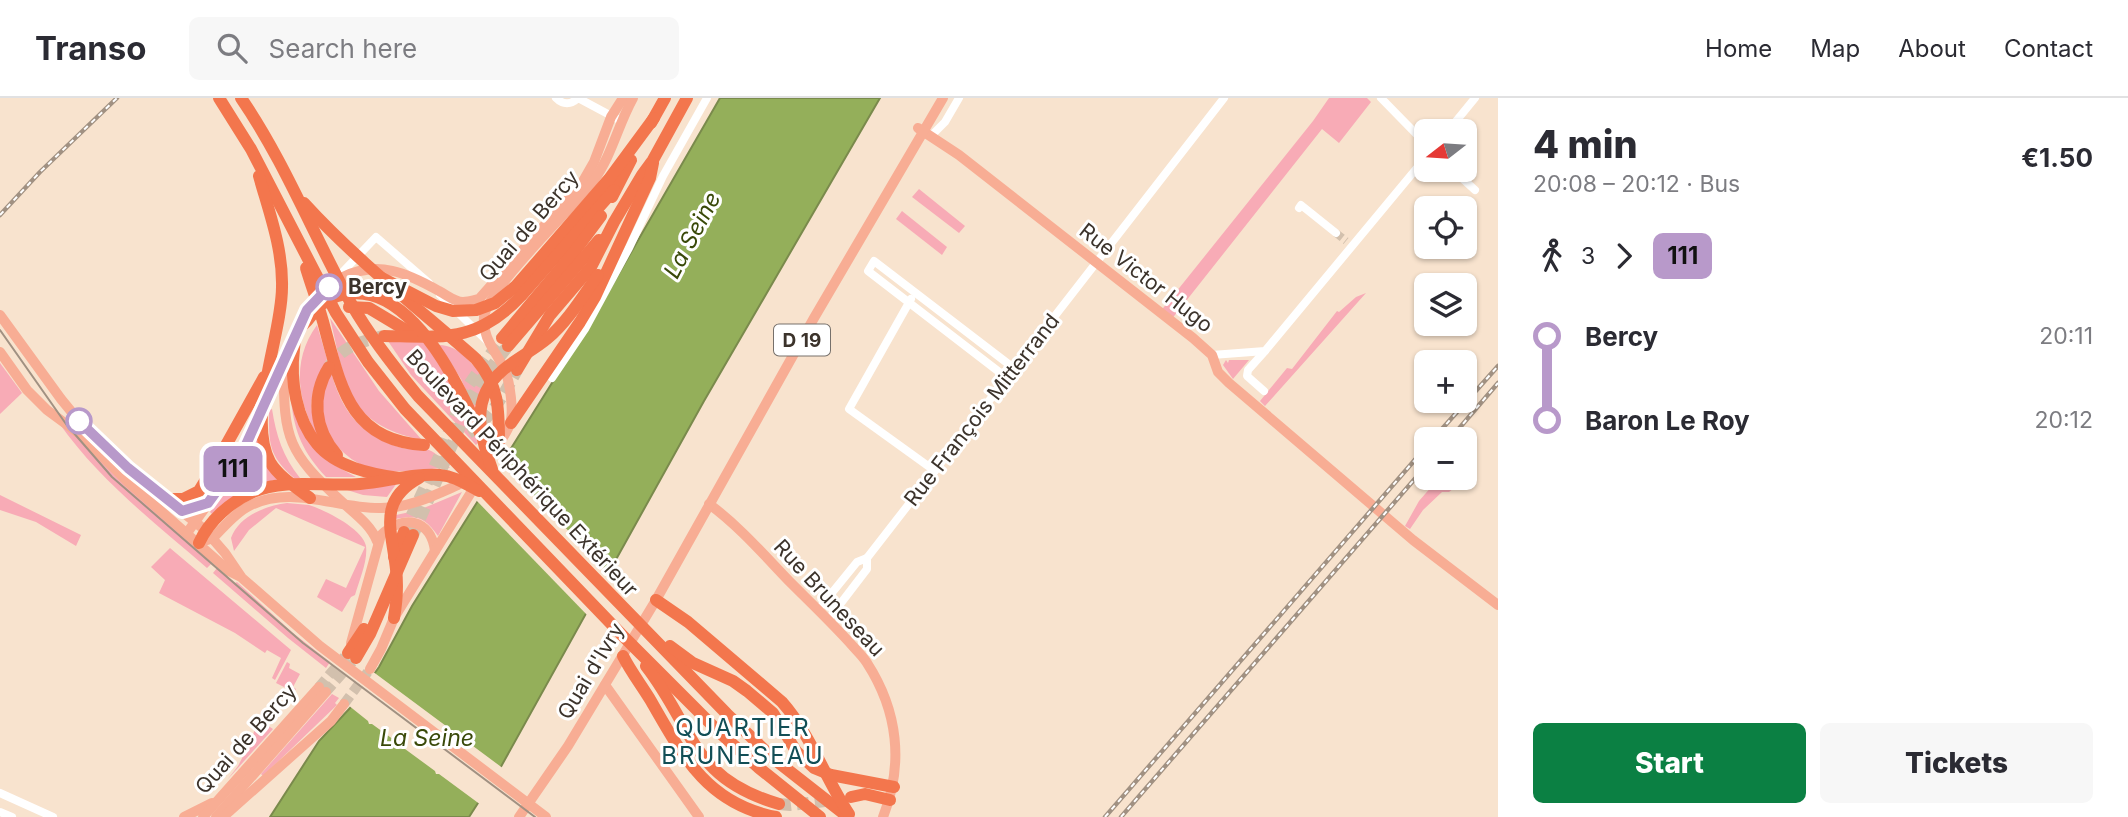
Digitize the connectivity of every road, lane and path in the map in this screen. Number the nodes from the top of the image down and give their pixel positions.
1 (219, 98) edge
2 (241, 98) edge
3 (556, 98) edge
4 (623, 98) edge
5 (633, 98) edge
6 (665, 98) edge
7 (687, 98) edge
8 (707, 98) edge
9 (936, 98) edge
10 (943, 98) edge
11 (959, 98) edge
12 (1224, 98) edge
13 (1381, 98) edge
14 (1475, 98) edge
15 (654, 118) junction
16 (616, 119) junction
17 (1458, 119) edge
18 (924, 132) junction
19 (1414, 132) edge
20 (251, 149) junction
21 (653, 160) junction
22 (1414, 171) edge
23 (1466, 182) edge
24 (292, 190) junction
25 (614, 190) junction
26 (1475, 190) dead end
27 (1299, 208) dead end
28 (614, 222) junction
29 (293, 231) junction
30 (1336, 233) tunnel mouth
31 (618, 246) junction
32 (1098, 263) junction
33 (382, 278) junction
34 (334, 282) junction
35 (435, 288) junction
36 (915, 293) junction
37 (909, 302) junction
38 (0, 315) edge
39 (296, 333) junction
40 (417, 333) junction
41 (485, 338) junction
42 (380, 340) junction
43 (1265, 351) junction
44 (0, 352) edge
45 (1212, 355) junction
46 (284, 360) junction
47 (329, 367) tunnel mouth
48 (1015, 369) junction
49 (267, 370) junction
50 (517, 370) tunnel mouth
51 (552, 378) dead end
52 (1007, 378) junction
53 (1264, 391) dead end
54 (511, 423) junction
55 (479, 443) junction
56 (424, 445) dead end
57 (497, 447) joint
58 (353, 467) junction
59 (935, 471) junction
60 (427, 475) junction
61 (399, 478) junction
62 (458, 485) dead end
63 (470, 494) dead end
64 (489, 496) junction
65 (310, 498) junction
66 (167, 499) junction
67 (208, 503) junction
68 (344, 504) junction
69 (709, 504) junction
70 (182, 511) junction
71 (204, 530) junction
72 (187, 533) junction
73 (409, 533) tunnel mouth
74 (377, 541) junction
75 (199, 543) junction
76 (435, 551) junction
77 (867, 558) junction
78 (242, 578) junction
79 (843, 581) junction
80 (852, 589) junction
81 (656, 600) junction
82 (1498, 605) edge
83 (822, 606) junction
84 (631, 615) junction
85 (831, 615) junction
86 (394, 618) junction
87 (352, 656) joint
88 (623, 656) junction
89 (370, 669) tunnel mouth
90 (662, 680) junction
91 (605, 685) junction
92 (344, 704) tunnel mouth
93 (0, 793) edge
94 (892, 793) junction
95 (851, 797) tunnel mouth
96 (215, 802) junction
97 (239, 803) junction
98 (777, 811) edge
99 (0, 812) edge
100 (544, 814) edge
101 (186, 816) edge
102 (12, 817) edge
103 (53, 817) edge
104 (203, 817) edge
105 (216, 817) edge
106 (223, 817) edge
107 (229, 817) edge
108 (519, 817) edge
109 (557, 817) edge
110 (699, 817) edge
111 (820, 817) edge
112 (849, 817) edge
113 (883, 817) edge

1 - 20 highway
2 - 24 highway, Boulevard Périphérique Extérieur
3 - 16 street
4 - 16 main road, Quai de Bercy
5 - 16 main road, Quai de Bercy
6 - 15 highway
7 - 21 highway
8 - 51 street
9 - 18 main road, D 19
10 - 18 main road, D 19
11 - 18 street
12 - 32 street, Rue François Mitterrand
13 - 19 street
14 - 17 street
15 - 25 highway
15 - 33 highway
16 - 35 main road, Quai de Bercy
16 - 41 main road, Quai de Bercy
18 - 32 main road, Rue Victor Hugo
18 - 69 main road, D 19
20 - 29 highway
20 - 49 highway
21 - 28 highway
21 - 31 highway
22 - 43 street
23 - 26 street
24 - 33 highway
24 - 42 highway, Boulevard Périphérique Extérieur
25 - 28 highway
25 - 40 highway
27 - 30 street
28 - 50 highway
29 - 56 highway
29 - 64 highway
31 - 54 highway
31 - 55 highway
32 - 45 main road, Rue Victor Hugo
32 - 48 street, Rue François Mitterrand
33 - 57 highway
34 - 35 main road, Quai de Bercy
34 - 35 street
34 - 39 main road
35 - 41 street
36 - 37 street
36 - 37 street
36 - 48 street
37 - 52 street
37 - 59 street
38 - 66 main road
39 - 40 highway
39 - 46 main road
39 - 58 highway
40 - 42 highway
40 - 55 highway
41 - 54 main road, Quai de Bercy
42 - 55 highway, Boulevard Périphérique Extérieur
43 - 45 street
43 - 53 street
44 - 72 main road
45 - 82 main road, Rue Victor Hugo
46 - 67 main road
46 - 68 main road
47 - 58 highway
48 - 52 street, Rue François Mitterrand
49 - 65 highway
49 - 66 highway
52 - 59 street, Rue François Mitterrand
54 - 57 main road
55 - 84 highway, Boulevard Périphérique Extérieur
58 - 61 highway
59 - 77 street, Rue François Mitterrand
60 - 61 highway
60 - 64 highway
60 - 86 highway
61 - 71 highway
62 - 68 main road
63 - 76 main road
64 - 90 highway
65 - 68 main road
65 - 71 main road
66 - 70 main road
67 - 70 main road
67 - 71 main road
68 - 74 main road
69 - 81 main road, Quai d'Ivry
69 - 83 main road, Rue Bruneseau
70 - 71 main road
71 - 72 main road
71 - 75 highway
71 - 78 main road
72 - 75 main road
73 - 87 highway
74 - 76 main road
74 - 87 main road
75 - 78 main road
76 - 86 main road
77 - 79 street, Rue François Mitterrand
77 - 80 street, Rue François Mitterrand
78 - 100 main road
79 - 80 street
79 - 83 street, Rue François Mitterrand
80 - 85 street, Rue François Mitterrand
81 - 88 main road, Quai d'Ivry
81 - 112 highway
83 - 85 main road, Rue Bruneseau
84 - 94 highway
84 - 112 highway, Boulevard Périphérique Extérieur
85 - 94 main road, Rue Bruneseau
86 - 89 main road
88 - 91 main road, Quai d'Ivry
88 - 98 highway
90 - 98 highway
90 - 111 highway
91 - 108 main road, Quai d'Ivry
91 - 110 main road
92 - 97 main road, Quai de Bercy
93 - 103 street
94 - 95 highway
94 - 113 main road, Rue Bruneseau
96 - 101 main road
96 - 104 main road, Quai de Bercy
96 - 105 main road, Quai de Bercy
97 - 106 main road
97 - 107 main road
99 - 102 street
100 - 109 main road

